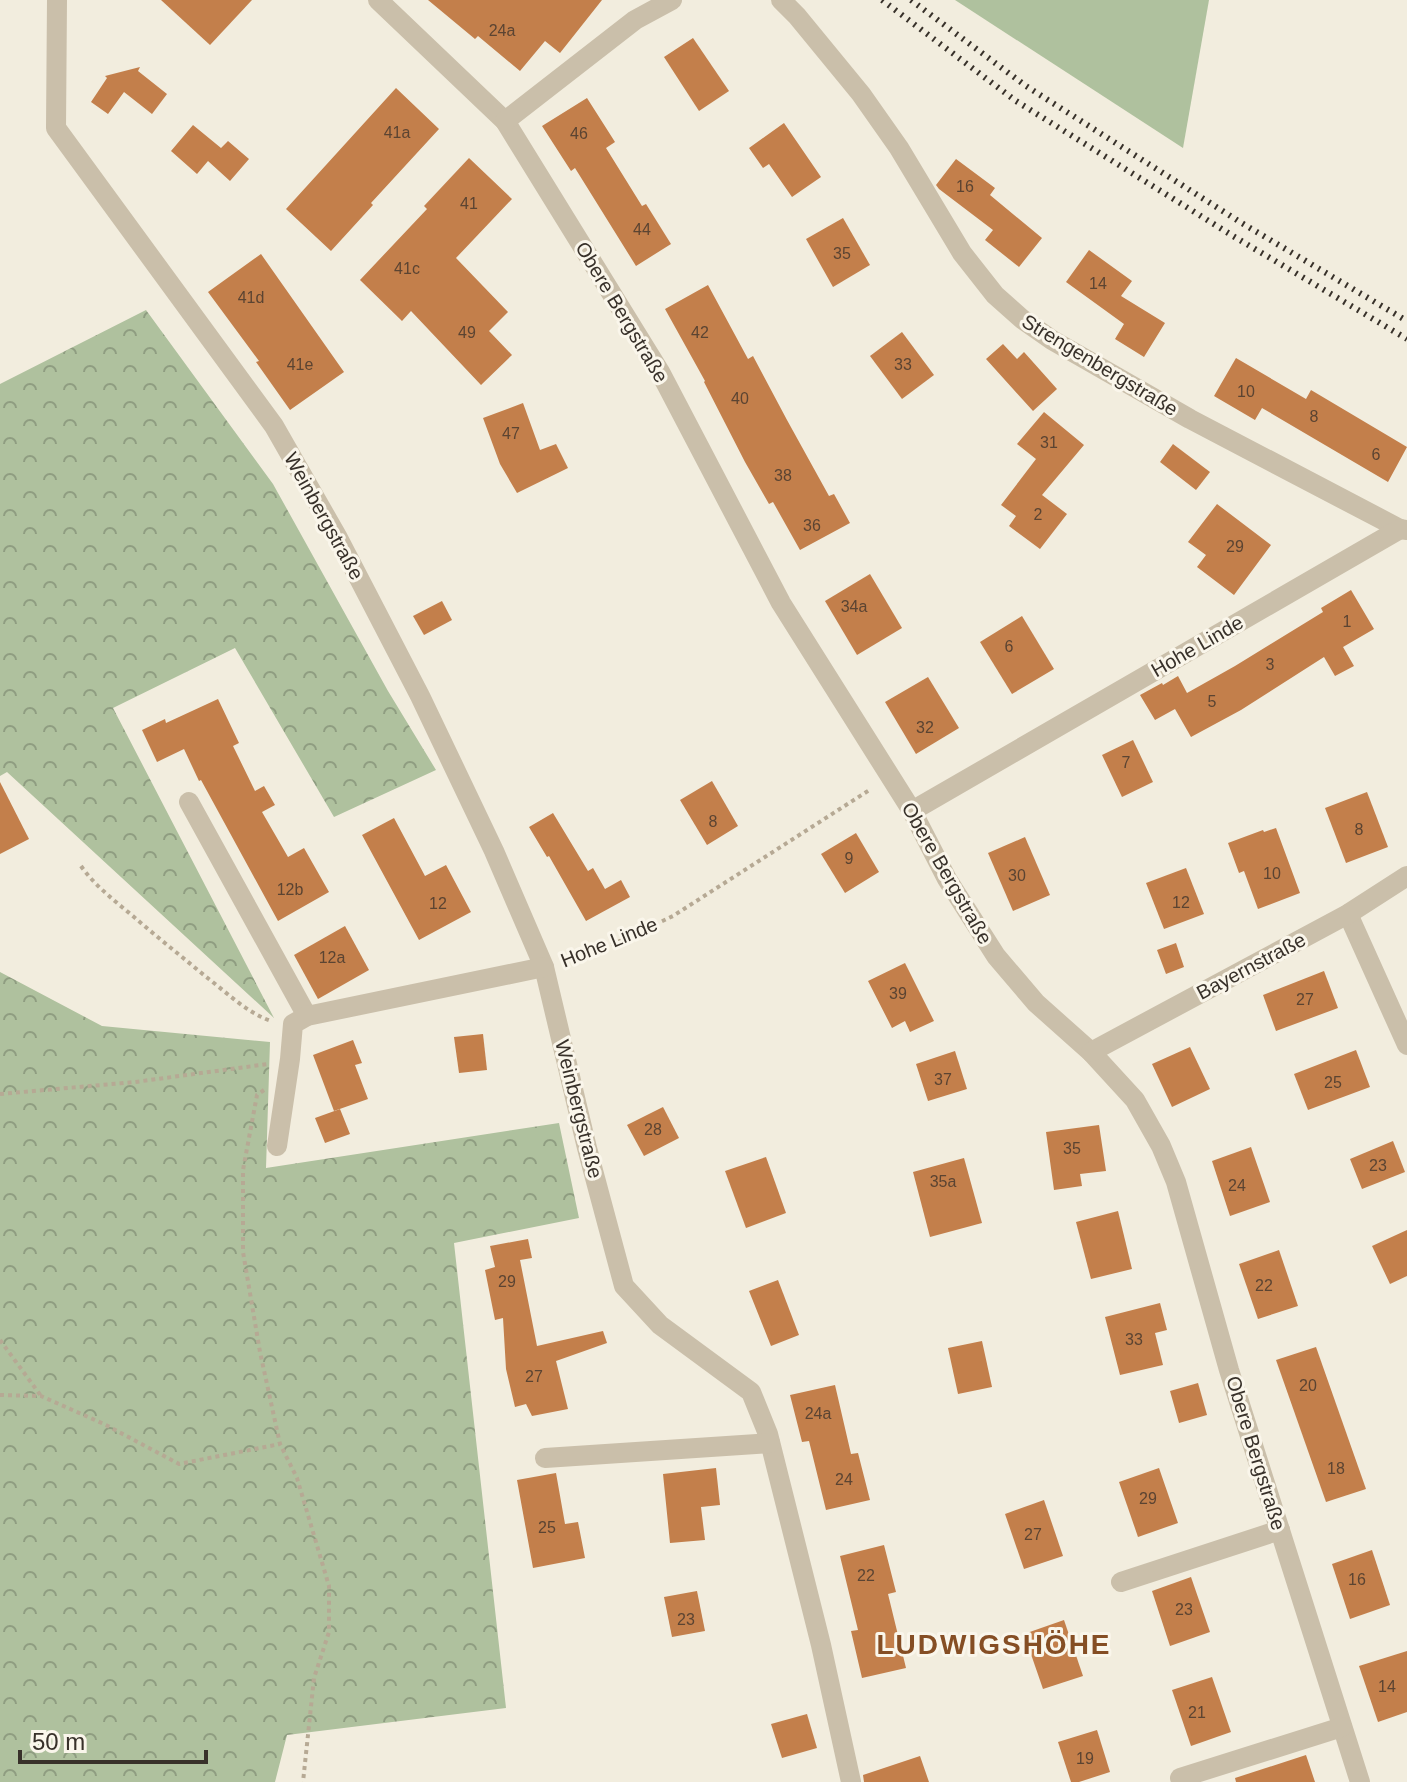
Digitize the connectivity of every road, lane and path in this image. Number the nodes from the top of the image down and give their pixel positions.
1 (57, 0) edge
2 (378, 0) edge
3 (672, 0) edge
4 (781, 0) edge
5 (505, 121) junction
6 (1403, 529) edge
7 (888, 775) junction
8 (189, 802) dead end
9 (912, 811) junction
10 (81, 866) dead end
11 (1407, 876) edge
12 (1348, 914) junction
13 (544, 967) junction
14 (300, 1020) junction
15 (1407, 1045) edge
16 (1091, 1052) junction
17 (289, 1066) junction
18 (0, 1094) edge
19 (277, 1146) dead end
20 (0, 1340) edge
21 (0, 1395) edge
22 (41, 1396) junction
23 (770, 1443) junction
24 (280, 1444) junction
25 (545, 1458) dead end
26 (1280, 1530) junction
27 (1121, 1582) dead end
28 (1342, 1727) junction
29 (1180, 1778) dead end
30 (303, 1782) edge
31 (851, 1782) edge
32 (1360, 1782) edge

1 - 13 street, Weinbergstraße
2 - 5 street
3 - 5 street
4 - 6 street, Strengenbergstraße
5 - 7 street, Obere Bergstraße
6 - 9 street, Hohe Linde
7 - 9 street, Obere Bergstraße
7 - 13 path, Hohe Linde
8 - 14 street
9 - 16 street, Obere Bergstraße
10 - 14 path
11 - 12 street, Bayernstraße
12 - 15 street
12 - 16 street, Bayernstraße
13 - 14 street, Hohe Linde
13 - 23 street, Weinbergstraße
14 - 17 street
16 - 26 street, Obere Bergstraße
17 - 18 path
17 - 19 street
17 - 24 path
20 - 22 path
21 - 22 path
22 - 24 path
23 - 25 street
23 - 31 street, Weinbergstraße
24 - 30 path
26 - 27 street
26 - 28 street, Obere Bergstraße
28 - 29 street
28 - 32 street, Obere Bergstraße

